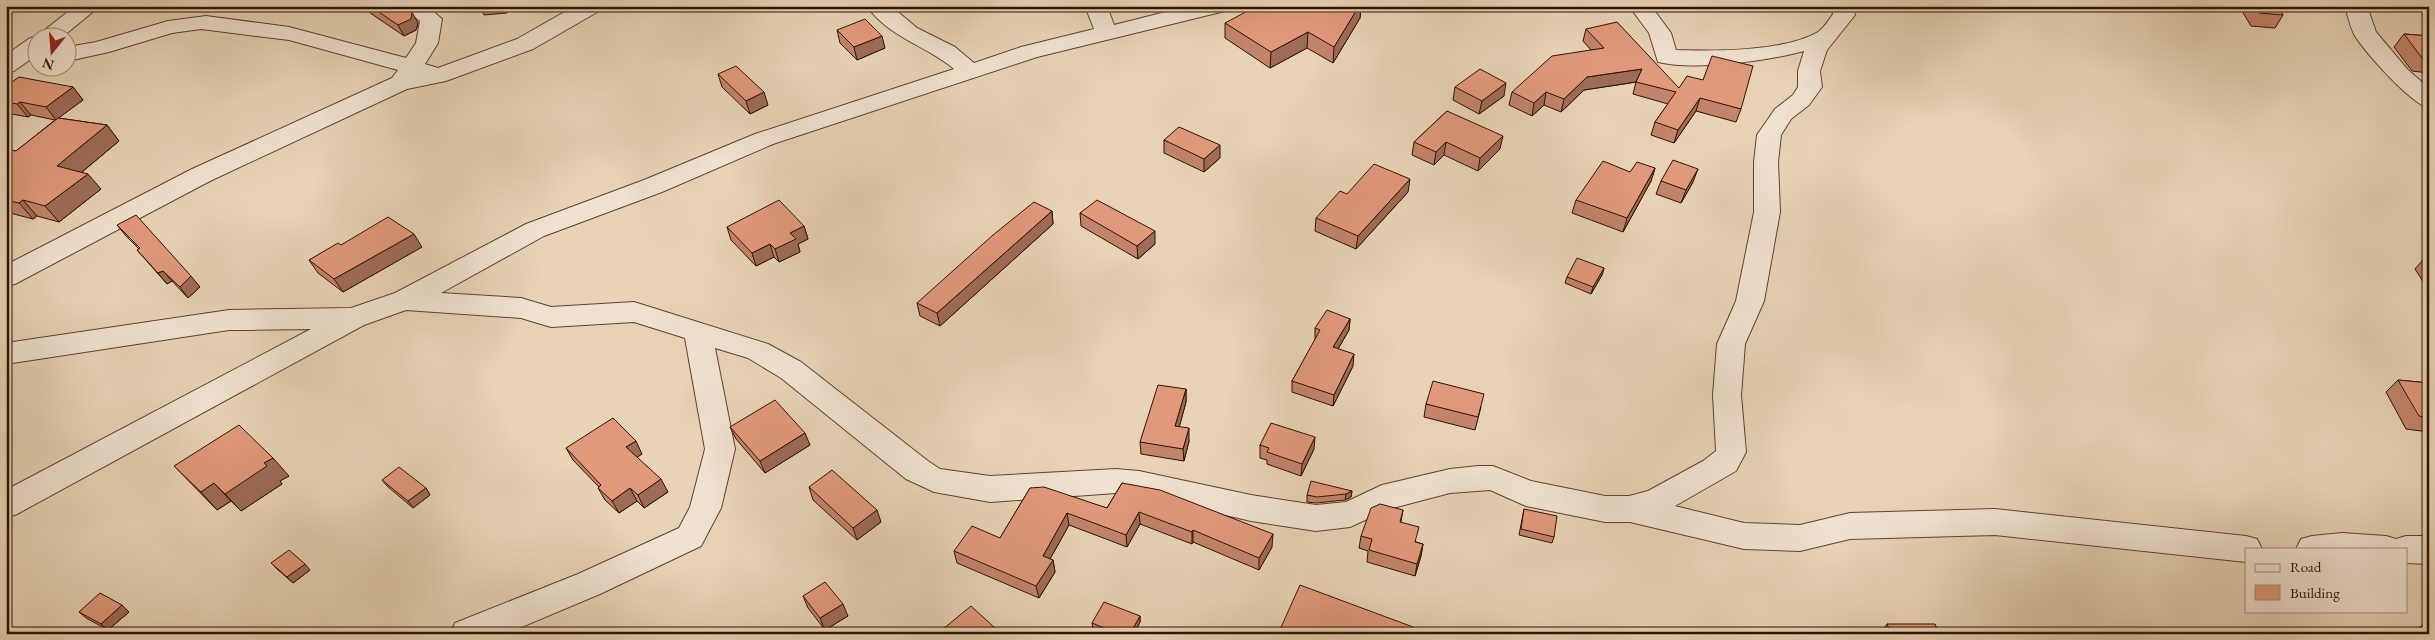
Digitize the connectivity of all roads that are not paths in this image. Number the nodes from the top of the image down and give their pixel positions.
1 (89, 6) edge
2 (412, 6) edge
3 (591, 6) edge
4 (878, 6) edge
5 (1096, 6) edge
6 (1217, 6) edge
7 (1640, 6) edge
8 (1842, 6) edge
9 (2356, 6) edge
10 (59, 28) edge
11 (1106, 32) junction
12 (1824, 37) junction
13 (28, 50) edge
14 (78, 52) edge
15 (28, 59) edge
16 (11, 63) edge
17 (970, 71) junction
18 (406, 75) junction
19 (2429, 101) edge
20 (6, 277) edge
21 (405, 300) junction
22 (354, 318) junction
23 (698, 334) junction
24 (6, 354) edge
25 (6, 505) edge
26 (1630, 509) junction
27 (2322, 548) edge
28 (2371, 548) edge
29 (2245, 549) edge
30 (2408, 549) edge
31 (2429, 550) edge
32 (467, 634) edge

1 - 10 street
2 - 18 street
3 - 18 street
4 - 17 street
5 - 11 street
6 - 11 street
7 - 12 street
8 - 12 street
9 - 19 street
11 - 17 street
12 - 26 street
13 - 16 street
14 - 18 street
15 - 16 street
17 - 21 street
18 - 20 street
21 - 22 street
21 - 23 street
22 - 24 street
22 - 25 street
23 - 26 street
23 - 32 street
26 - 29 street
27 - 28 street
30 - 31 street

